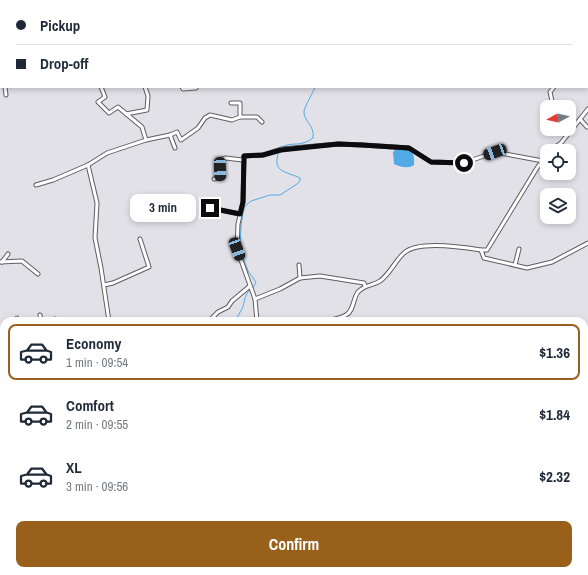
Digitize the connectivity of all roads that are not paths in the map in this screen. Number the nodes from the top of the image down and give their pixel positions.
1 (5, 88) edge
2 (102, 88) edge
3 (145, 88) edge
4 (182, 88) edge
5 (196, 88) edge
6 (553, 88) edge
7 (6, 95) dead end
8 (552, 100) edge
9 (232, 103) dead end
10 (588, 109) edge
11 (126, 114) junction
12 (240, 117) junction
13 (580, 119) junction
14 (262, 122) dead end
15 (576, 124) edge
16 (588, 127) edge
17 (170, 135) junction
18 (567, 136) edge
19 (146, 140) junction
20 (560, 144) edge
21 (175, 148) dead end
22 (244, 156) junction
23 (540, 160) edge
24 (540, 164) edge
25 (88, 165) junction
26 (214, 179) dead end
27 (36, 185) dead end
28 (210, 208) dead end
29 (240, 214) junction
30 (140, 239) dead end
31 (588, 243) edge
32 (519, 249) dead end
33 (481, 250) junction
34 (8, 254) dead end
35 (1, 262) edge
36 (299, 265) dead end
37 (515, 265) junction
38 (38, 274) dead end
39 (300, 278) junction
40 (104, 285) junction
41 (250, 286) junction
42 (365, 286) junction
43 (255, 299) junction
44 (108, 317) edge
45 (214, 317) edge
46 (257, 317) edge
47 (340, 317) edge

1 - 7 street
2 - 11 street
3 - 11 street
4 - 5 street
6 - 8 street
9 - 12 street
10 - 13 street
11 - 19 street
12 - 14 street
12 - 17 street
13 - 15 street
13 - 16 street
17 - 19 street
17 - 21 street
18 - 20 street
19 - 25 street
22 - 23 street
22 - 26 street
22 - 29 street
24 - 33 street
25 - 27 street
25 - 40 street
28 - 29 street
29 - 41 street
30 - 40 street
31 - 37 street
32 - 37 street
33 - 37 street
33 - 42 street
34 - 35 street
35 - 38 street
36 - 39 street
39 - 42 street
39 - 43 street
40 - 44 street
41 - 43 street
41 - 45 street
42 - 47 street
43 - 46 street

